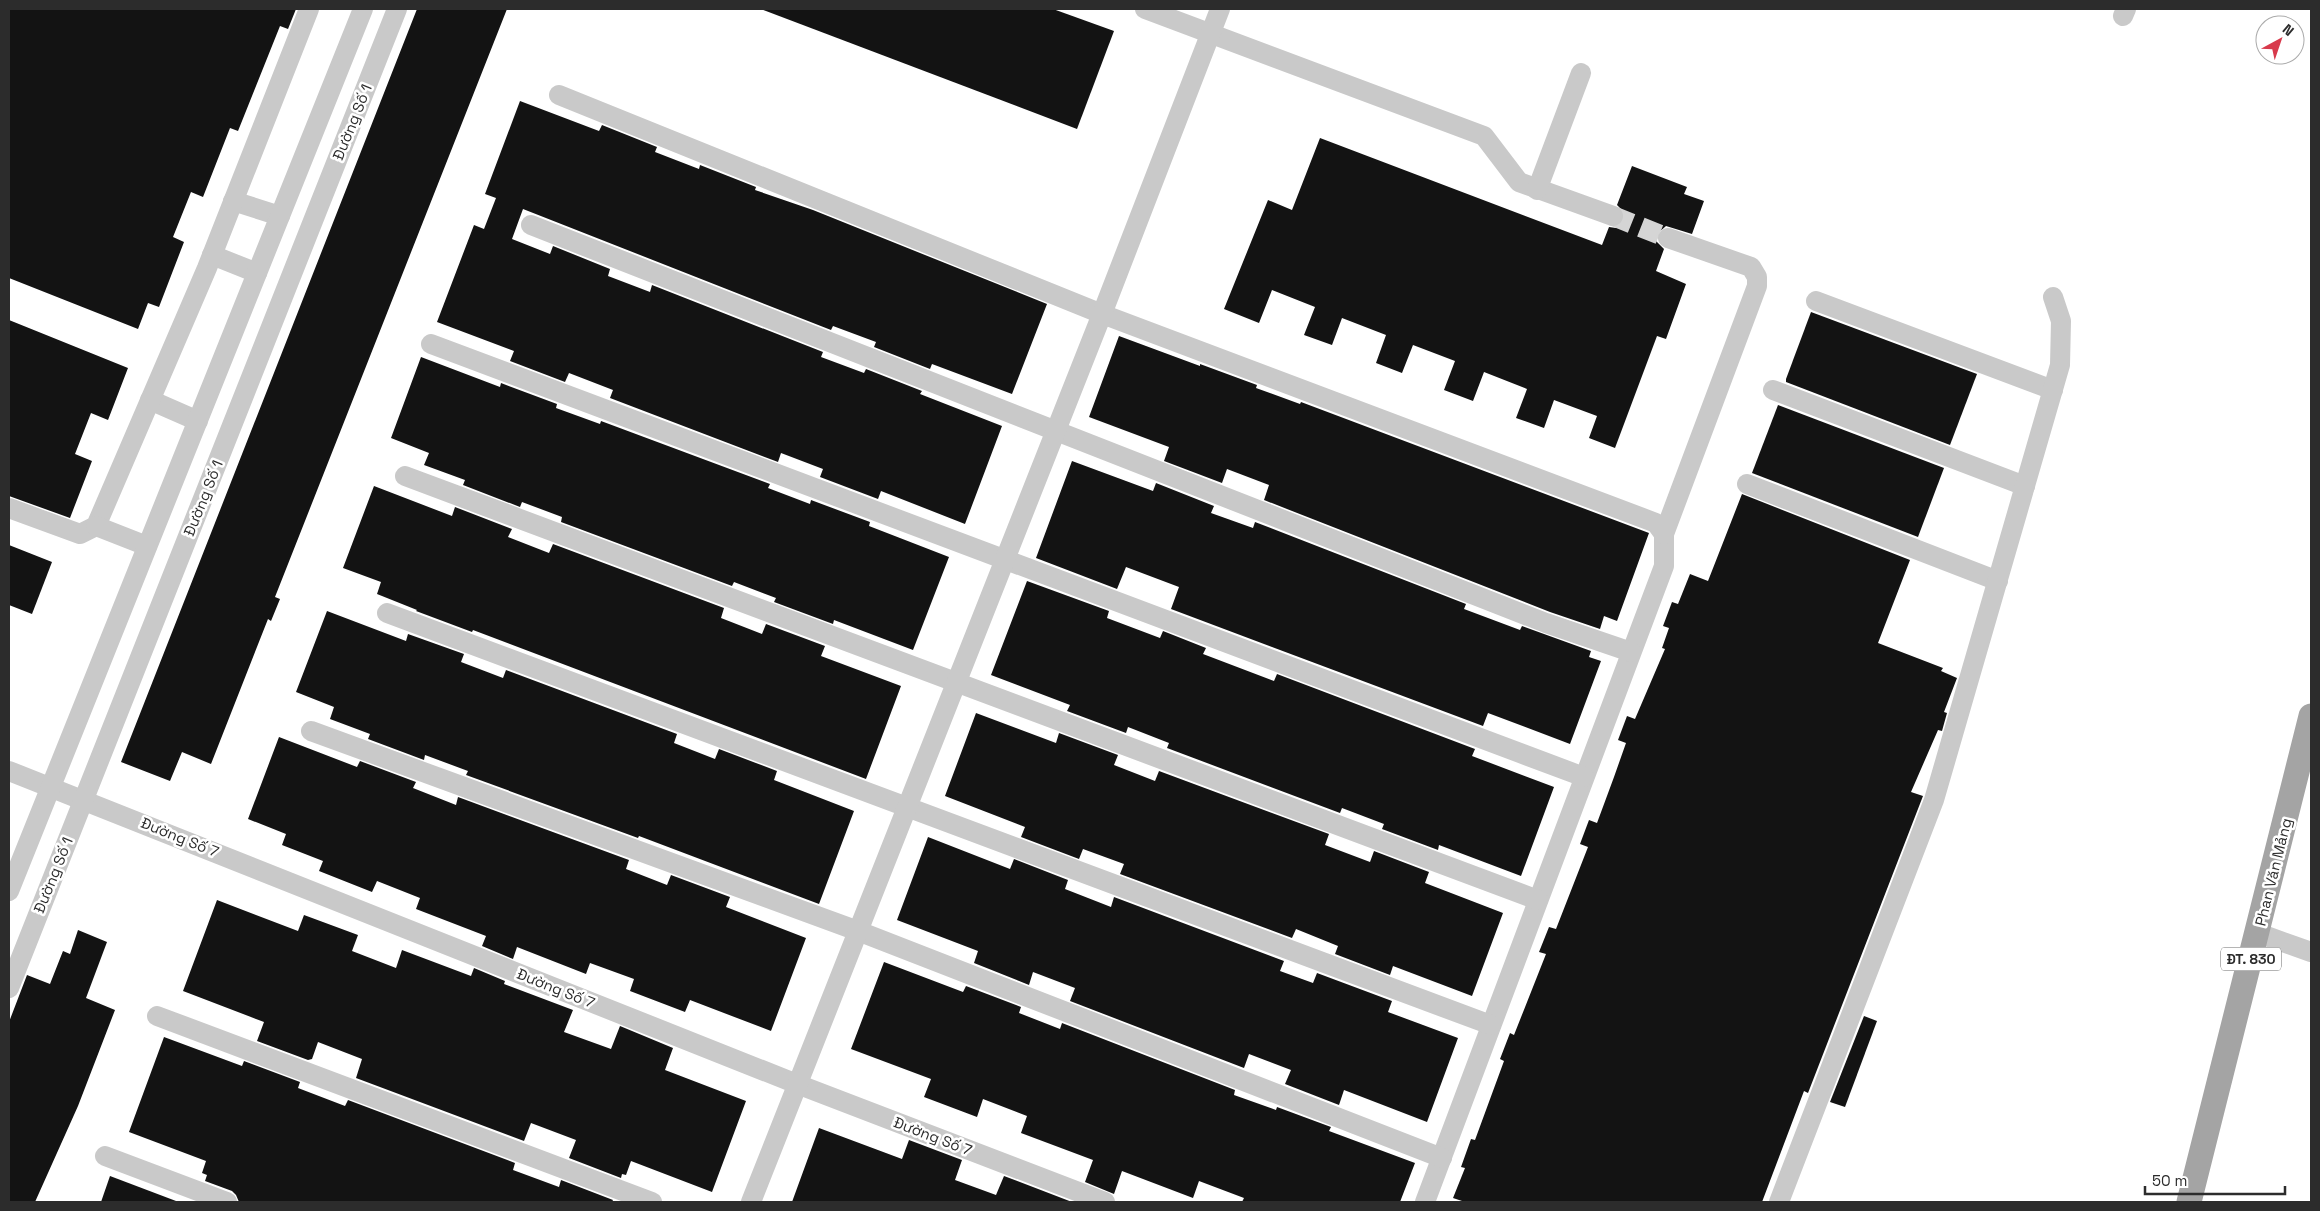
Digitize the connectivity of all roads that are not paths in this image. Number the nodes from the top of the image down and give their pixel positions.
1 (309, 9) edge
2 (363, 9) edge
3 (397, 9) edge
4 (1145, 9) edge
5 (1220, 9) edge
6 (1210, 33) junction
7 (1581, 73) dead end
8 (559, 95) dead end
9 (1536, 190) junction
10 (232, 201) junction
11 (280, 216) junction
12 (1613, 216) tunnel mouth
13 (531, 225) dead end
14 (1668, 238) tunnel mouth
15 (212, 255) junction
16 (257, 272) junction
17 (2053, 297) dead end
18 (1816, 301) dead end
19 (1102, 314) junction
20 (431, 344) dead end
21 (1773, 390) dead end
22 (2053, 390) junction
23 (150, 400) junction
24 (198, 421) junction
25 (1056, 430) junction
26 (404, 476) dead end
27 (1747, 484) dead end
28 (2025, 486) junction
29 (9, 508) edge
30 (96, 526) junction
31 (1664, 534) junction
32 (147, 546) junction
33 (1006, 559) junction
34 (1998, 581) junction
35 (387, 613) dead end
36 (1631, 652) junction
37 (956, 683) junction
38 (2311, 716) edge
39 (311, 731) dead end
40 (9, 771) edge
41 (1584, 777) junction
42 (50, 787) junction
43 (83, 799) junction
44 (907, 807) junction
45 (9, 891) edge
46 (1538, 900) junction
47 (858, 931) junction
48 (2258, 933) junction
49 (2311, 952) edge
50 (9, 988) edge
51 (157, 1016) dead end
52 (1491, 1025) junction
53 (797, 1084) junction
54 (105, 1156) dead end
55 (1442, 1158) junction
56 (227, 1202) edge
57 (652, 1202) edge
58 (752, 1202) edge
59 (1105, 1202) edge
60 (1425, 1202) edge
61 (1779, 1202) edge
62 (2189, 1202) edge

1 - 10 street
2 - 11 street
3 - 43 street, Đường Số 1
4 - 6 street
5 - 6 street
6 - 9 street
6 - 19 street
7 - 9 street
8 - 19 street
9 - 12 street
10 - 11 street
10 - 15 street
11 - 16 street
13 - 25 street
14 - 31 street
15 - 16 street
15 - 23 street
16 - 24 street
17 - 22 street
18 - 22 street
19 - 25 street
19 - 31 street
20 - 33 street
21 - 28 street
22 - 28 street
23 - 24 street
23 - 30 street
24 - 32 street
25 - 33 street
25 - 36 street
26 - 37 street
27 - 34 street
28 - 34 street
29 - 30 street
30 - 32 street
31 - 36 street
32 - 42 street
33 - 37 street
33 - 41 street
34 - 61 street
35 - 44 street
36 - 41 street
37 - 44 street
37 - 46 street
38 - 48 main road, Phan Văn Mảng / ĐT. 830
39 - 47 street
40 - 42 street, Đường Số 7
41 - 46 street
42 - 43 street, Đường Số 7
42 - 45 street
43 - 50 street, Đường Số 1
43 - 53 street, Đường Số 7
44 - 47 street
44 - 52 street
46 - 52 street
47 - 53 street
47 - 55 street
48 - 49 street
48 - 62 main road, Phan Văn Mảng / ĐT. 830
51 - 57 street
52 - 55 street
53 - 58 street
53 - 59 street, Đường Số 7
54 - 56 street
55 - 60 street

